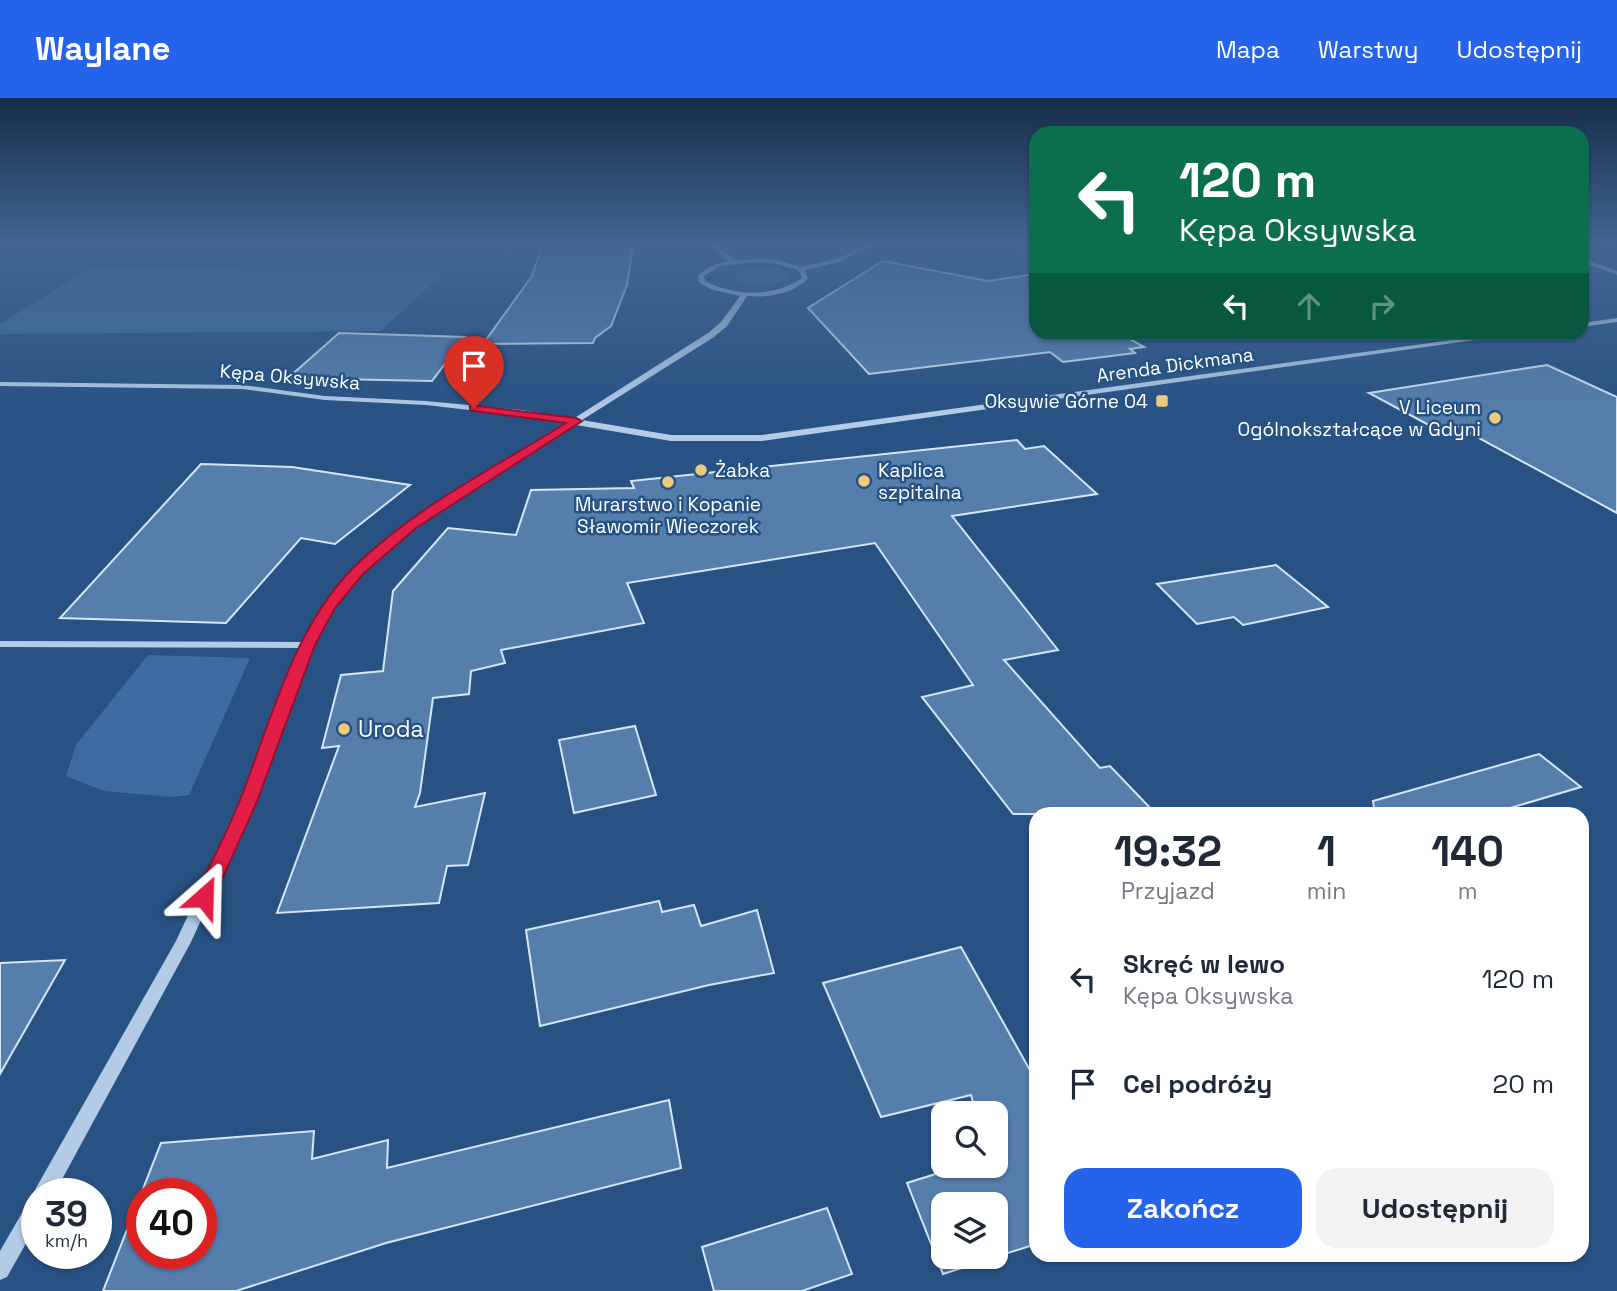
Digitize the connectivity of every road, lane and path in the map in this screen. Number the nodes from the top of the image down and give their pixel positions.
1 (739, 301) edge
2 (1617, 320) edge
3 (1589, 324) edge
4 (1470, 340) edge
5 (0, 384) edge
6 (576, 421) junction
7 (0, 644) edge
8 (307, 645) junction
9 (52, 1178) edge
10 (21, 1233) edge
11 (0, 1270) edge

1 - 6 street
2 - 3 street
4 - 6 street, Arenda Dickmana
5 - 6 street, Kępa Oksywska
6 - 8 street
7 - 8 street
8 - 9 street
10 - 11 street

